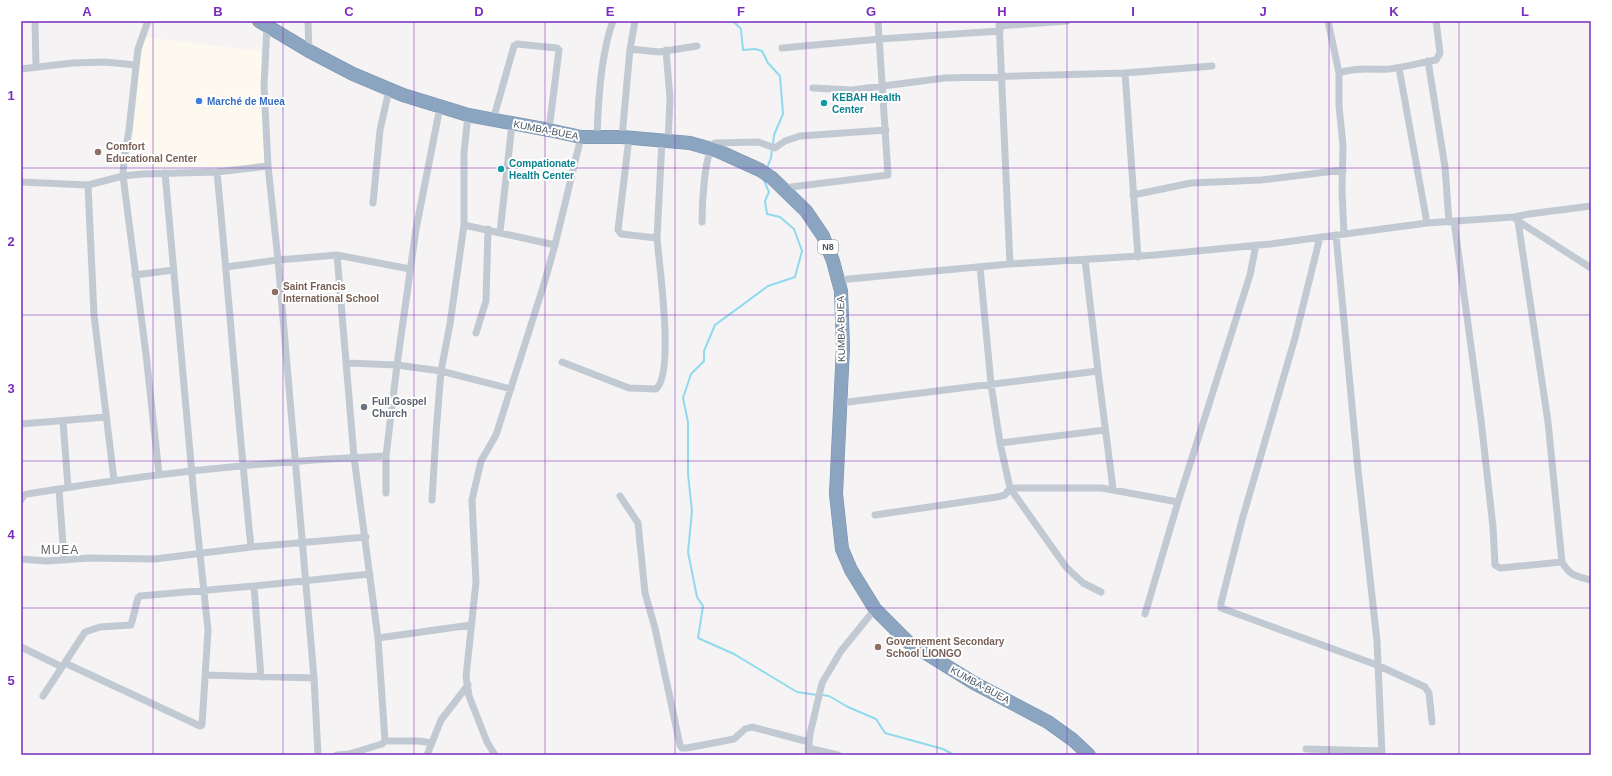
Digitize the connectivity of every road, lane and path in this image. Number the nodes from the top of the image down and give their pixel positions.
1 (35, 21) edge
2 (148, 21) edge
3 (308, 21) edge
4 (613, 21) edge
5 (635, 21) edge
6 (878, 21) edge
7 (1067, 21) edge
8 (1328, 21) edge
9 (1436, 21) edge
10 (263, 24) edge
11 (999, 26) edge
12 (880, 39) junction
13 (697, 46) dead end
14 (782, 48) dead end
15 (630, 49) junction
16 (666, 50) junction
17 (309, 51) junction
18 (1428, 61) junction
19 (136, 65) junction
20 (1212, 66) dead end
21 (36, 67) junction
22 (1399, 68) junction
23 (21, 70) edge
24 (1125, 73) junction
25 (1339, 73) junction
26 (1001, 76) junction
27 (883, 86) junction
28 (813, 88) dead end
29 (388, 90) junction
30 (440, 107) junction
31 (468, 115) junction
32 (493, 120) junction
33 (512, 124) junction
34 (549, 130) junction
35 (886, 130) junction
36 (597, 136) junction
37 (581, 137) junction
38 (625, 137) junction
39 (665, 140) junction
40 (711, 148) junction
41 (268, 166) junction
42 (1342, 170) junction
43 (217, 172) junction
44 (165, 173) junction
45 (123, 176) junction
46 (21, 182) edge
47 (88, 185) junction
48 (782, 188) junction
49 (1133, 195) junction
50 (372, 203) dead end
51 (1591, 206) edge
52 (1516, 219) junction
53 (1452, 221) junction
54 (702, 222) dead end
55 (1426, 223) junction
56 (464, 225) junction
57 (488, 230) junction
58 (500, 232) junction
59 (1344, 234) junction
60 (1336, 235) junction
61 (1320, 237) junction
62 (657, 238) junction
63 (555, 245) junction
64 (1256, 245) junction
65 (337, 254) junction
66 (1138, 256) junction
67 (278, 260) junction
68 (1085, 260) junction
69 (1010, 264) junction
70 (226, 267) junction
71 (980, 267) junction
72 (1591, 268) edge
73 (410, 269) junction
74 (173, 270) junction
75 (135, 275) junction
76 (838, 280) junction
77 (476, 333) dead end
78 (562, 362) dead end
79 (346, 363) junction
80 (396, 365) junction
81 (441, 371) junction
82 (1098, 371) junction
83 (991, 384) junction
84 (511, 389) junction
85 (840, 403) junction
86 (106, 417) junction
87 (63, 421) junction
88 (21, 424) edge
89 (1106, 430) junction
90 (1000, 443) junction
91 (386, 456) junction
92 (354, 457) junction
93 (295, 460) junction
94 (243, 465) junction
95 (191, 470) junction
96 (159, 474) junction
97 (114, 480) junction
98 (68, 487) junction
99 (1010, 488) junction
100 (59, 489) junction
101 (1114, 489) junction
102 (386, 493) dead end
103 (620, 496) dead end
104 (21, 500) edge
105 (432, 500) dead end
106 (1178, 502) junction
107 (875, 515) dead end
108 (366, 538) junction
109 (302, 543) junction
110 (251, 547) junction
111 (200, 553) junction
112 (21, 559) edge
113 (64, 560) junction
114 (1562, 562) junction
115 (370, 574) junction
116 (305, 580) junction
117 (1591, 580) edge
118 (254, 586) junction
119 (204, 591) junction
120 (1101, 592) dead end
121 (875, 609) junction
122 (1145, 614) dead end
123 (471, 625) junction
124 (378, 638) junction
125 (21, 647) edge
126 (64, 665) junction
127 (1377, 665) junction
128 (206, 675) junction
129 (261, 677) junction
130 (314, 678) junction
131 (468, 685) junction
132 (43, 696) dead end
133 (1432, 722) dead end
134 (385, 741) junction
135 (432, 743) junction
136 (808, 748) edge
137 (1306, 749) dead end
138 (1382, 753) edge
139 (318, 755) edge
140 (337, 755) edge
141 (427, 755) edge
142 (495, 755) edge
143 (838, 755) edge
144 (1089, 755) edge

1 - 21 street
2 - 19 street
3 - 17 street
4 - 36 street
5 - 15 street
6 - 12 street
7 - 11 street
8 - 25 street
9 - 18 street
10 - 17 highway, KUMBA-BUEA / N8
10 - 41 street
11 - 12 street
11 - 26 street
12 - 14 street
12 - 27 street
13 - 16 street
15 - 16 street
15 - 38 street
16 - 39 street
17 - 29 highway, KUMBA-BUEA / N8
18 - 22 street
18 - 53 street
19 - 21 street
19 - 45 street
20 - 24 street
21 - 23 street
22 - 25 street
22 - 55 street
24 - 26 street
24 - 49 street
25 - 42 street
26 - 27 street
26 - 69 street
27 - 28 street
27 - 35 street
29 - 30 highway, KUMBA-BUEA / N8
29 - 50 street
30 - 31 highway, KUMBA-BUEA / N8
30 - 73 street
31 - 32 highway, KUMBA-BUEA / N8
31 - 56 street
32 - 33 highway, KUMBA-BUEA / N8
32 - 34 street
33 - 34 highway, KUMBA-BUEA / N8
33 - 58 street
34 - 37 highway, KUMBA-BUEA / N8
35 - 40 street
35 - 48 street
36 - 37 highway, KUMBA-BUEA / N8
36 - 38 highway, KUMBA-BUEA / N8
37 - 63 street
38 - 39 highway, KUMBA-BUEA / N8
38 - 62 street
39 - 40 highway, KUMBA-BUEA / N8
39 - 62 street
40 - 48 highway, KUMBA-BUEA / N8
40 - 54 street
41 - 43 street
41 - 67 street
42 - 49 street
42 - 59 street
43 - 44 street
43 - 70 street
44 - 45 street
44 - 74 street
45 - 47 street
45 - 75 street
46 - 47 street
47 - 86 street
48 - 76 highway, KUMBA-BUEA / N8
49 - 66 street
51 - 52 street
52 - 53 street
52 - 72 street
52 - 114 street
53 - 55 street
53 - 114 street
55 - 59 street
56 - 57 street
56 - 81 street
57 - 58 street
57 - 77 street
58 - 63 street
59 - 60 street
60 - 61 street
60 - 127 street
61 - 64 street
61 - 127 street
62 - 78 street
63 - 84 street
64 - 66 street
64 - 106 street
65 - 67 street
65 - 73 street
65 - 79 street
66 - 68 street
67 - 70 street
67 - 93 street
68 - 69 street
68 - 82 street
69 - 71 street
70 - 94 street
71 - 76 street
71 - 83 street
73 - 80 street
74 - 75 street
74 - 95 street
75 - 96 street
76 - 85 highway, KUMBA-BUEA / N8
79 - 80 street
79 - 92 street
80 - 81 street
80 - 91 street
81 - 84 street
81 - 105 street
82 - 83 street
82 - 89 street
83 - 85 street
83 - 90 street
84 - 123 street
85 - 121 highway, KUMBA-BUEA / N8
86 - 87 street
86 - 97 street
87 - 88 street
87 - 98 street
89 - 90 street
89 - 101 street
90 - 99 street
91 - 92 street
91 - 102 street
92 - 93 street
92 - 108 street
93 - 94 street
93 - 109 street
94 - 95 street
94 - 110 street
95 - 96 street
95 - 111 street
96 - 97 street
97 - 98 street
98 - 100 street
99 - 101 street
99 - 107 street
99 - 120 street
100 - 104 street
100 - 113 street
101 - 106 street
103 - 136 street
106 - 122 street
108 - 109 street
108 - 115 street
109 - 110 street
109 - 116 street
110 - 111 street
111 - 113 street
111 - 119 street
112 - 113 street
114 - 117 street
115 - 116 street
115 - 124 street
116 - 118 street
116 - 130 street
118 - 119 street
118 - 129 street
119 - 126 street
119 - 128 street
121 - 136 street
121 - 144 highway, KUMBA-BUEA / N8
123 - 124 street
123 - 131 street
124 - 134 street
125 - 126 street
126 - 128 street
126 - 132 street
127 - 133 street
127 - 138 street
128 - 129 street
129 - 130 street
130 - 139 street
131 - 135 street
131 - 142 street
134 - 135 street
134 - 140 street
135 - 141 street
136 - 143 street
137 - 138 street

